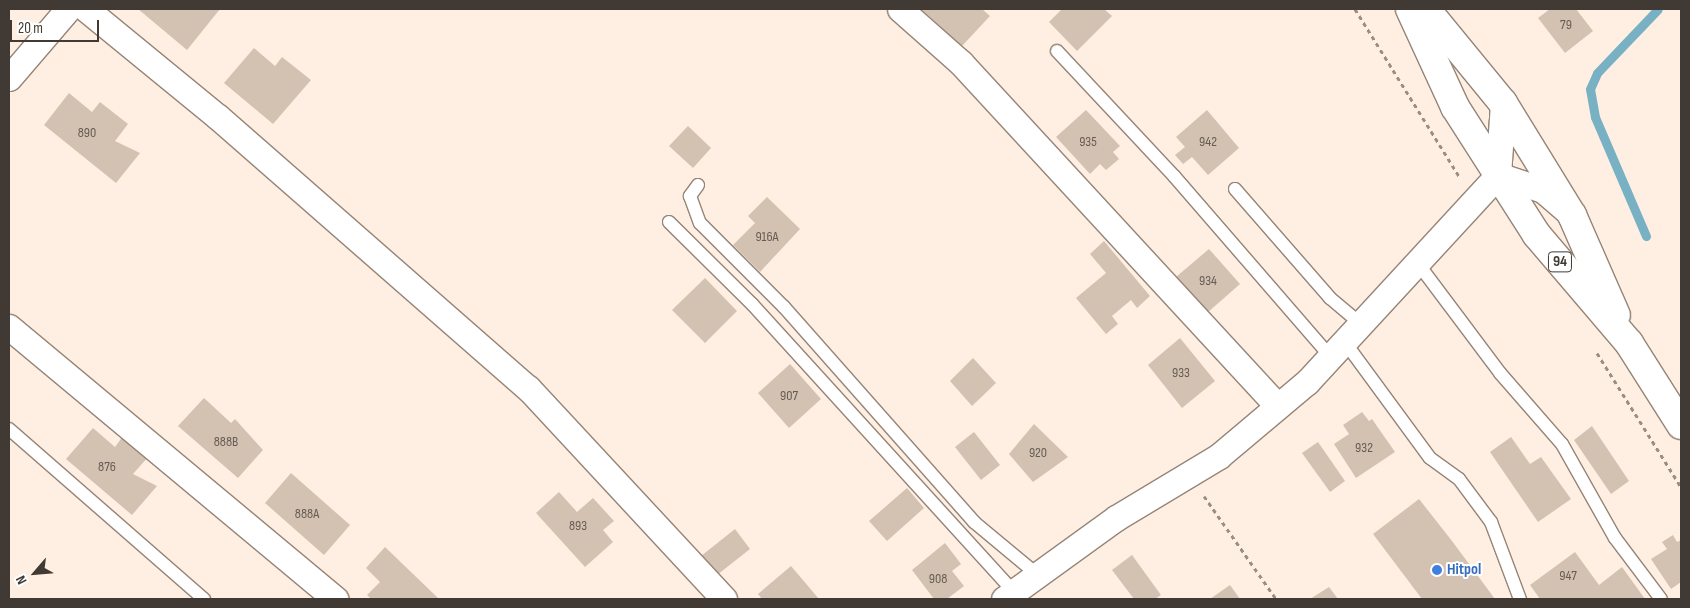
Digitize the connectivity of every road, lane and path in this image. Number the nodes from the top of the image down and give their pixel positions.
1 (68, 9) edge
2 (86, 9) edge
3 (900, 9) edge
4 (1355, 9) edge
5 (1410, 9) edge
6 (1426, 9) edge
7 (1058, 52) dead end
8 (9, 78) edge
9 (1503, 103) junction
10 (1498, 175) junction
11 (1462, 181) dead end
12 (698, 185) dead end
13 (1234, 189) dead end
14 (1572, 215) junction
15 (669, 222) dead end
16 (1416, 262) junction
17 (9, 327) edge
18 (1345, 340) junction
19 (1629, 344) junction
20 (1278, 406) junction
21 (1681, 425) edge
22 (9, 429) edge
23 (1188, 472) junction
24 (1038, 576) junction
25 (1013, 597) edge
26 (204, 599) edge
27 (335, 599) edge
28 (724, 599) edge
29 (1276, 599) edge
30 (1520, 599) edge
31 (1661, 599) edge

1 - 8 street
2 - 28 street
3 - 20 street
4 - 11 path
5 - 10 main road, 94
6 - 9 main road, 94
7 - 18 lane
9 - 10 street
9 - 14 main road, 94
10 - 14 street
10 - 16 street
10 - 19 main road, 94
12 - 24 lane
13 - 18 lane
14 - 19 main road, 94
15 - 25 lane
16 - 18 street
16 - 31 lane
17 - 27 street
18 - 20 street
18 - 30 lane
19 - 21 main road, 94
20 - 23 street
22 - 26 lane
23 - 24 street
23 - 29 path
24 - 25 street

